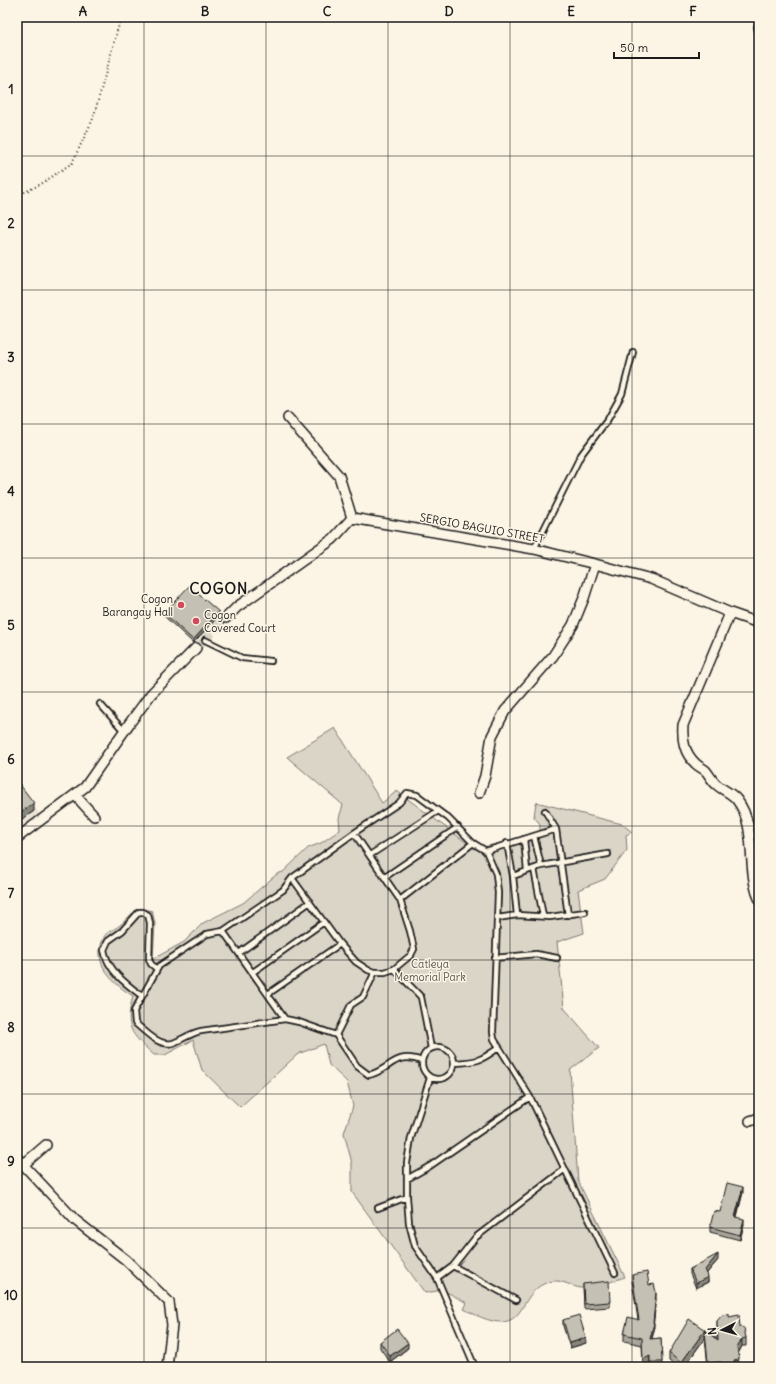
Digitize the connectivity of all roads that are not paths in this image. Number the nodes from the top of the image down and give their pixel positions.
1 (759, 20) edge
2 (759, 36) edge
3 (633, 352) dead end
4 (288, 418) dead end
5 (352, 518) junction
6 (534, 549) junction
7 (595, 564) junction
8 (759, 608) edge
9 (730, 613) junction
10 (226, 618) tunnel mouth
11 (758, 623) edge
12 (204, 640) dead end
13 (196, 648) tunnel mouth
14 (271, 661) dead end
15 (100, 704) dead end
16 (124, 731) junction
17 (479, 793) dead end
18 (75, 795) junction
19 (438, 811) junction
20 (545, 811) dead end
21 (94, 816) dead end
22 (458, 827) junction
23 (556, 829) junction
24 (354, 833) junction
25 (534, 836) junction
26 (17, 838) edge
27 (524, 839) junction
28 (507, 843) junction
29 (473, 844) junction
30 (486, 851) junction
31 (608, 854) dead end
32 (370, 855) junction
33 (561, 864) junction
34 (541, 866) junction
35 (534, 870) junction
36 (527, 871) junction
37 (513, 876) junction
38 (385, 877) junction
39 (292, 878) junction
40 (759, 898) edge
41 (400, 900) junction
42 (310, 902) junction
43 (585, 912) dead end
44 (517, 915) junction
45 (568, 915) junction
46 (543, 916) junction
47 (498, 918) junction
48 (324, 922) junction
49 (223, 931) junction
50 (340, 944) junction
51 (239, 952) junction
52 (495, 958) junction
53 (556, 958) dead end
54 (157, 969) junction
55 (394, 969) junction
56 (253, 972) junction
57 (375, 972) junction
58 (268, 994) junction
59 (142, 996) junction
60 (284, 1019) junction
61 (336, 1034) junction
62 (431, 1048) junction
63 (498, 1048) junction
64 (422, 1061) junction
65 (454, 1063) junction
66 (430, 1078) junction
67 (530, 1097) junction
68 (46, 1145) dead end
69 (17, 1158) edge
70 (24, 1165) junction
71 (565, 1169) junction
72 (407, 1179) junction
73 (407, 1197) junction
74 (378, 1208) dead end
75 (453, 1266) junction
76 (615, 1273) dead end
77 (437, 1278) junction
78 (516, 1300) dead end
79 (167, 1367) edge
80 (475, 1367) edge

1 - 2 lane
3 - 6 lane
4 - 5 street
5 - 6 street, SERGIO BAGUIO STREET
5 - 10 street
6 - 7 street, SERGIO BAGUIO STREET
7 - 9 street, SERGIO BAGUIO STREET
7 - 17 street
8 - 11 lane
9 - 11 street, SERGIO BAGUIO STREET
9 - 40 street
12 - 14 lane
13 - 16 street
15 - 16 lane
16 - 18 street
18 - 21 street
18 - 26 street
19 - 22 lane
19 - 24 lane
19 - 32 lane
20 - 23 lane
22 - 29 lane
22 - 38 lane
23 - 25 lane
23 - 33 lane
24 - 32 lane
24 - 39 lane
25 - 27 lane
25 - 34 lane
27 - 28 lane
27 - 36 lane
28 - 30 lane
28 - 37 lane
29 - 30 lane
29 - 41 lane
30 - 47 lane
31 - 33 lane
32 - 38 lane
33 - 34 lane
33 - 45 lane
34 - 35 lane
35 - 36 lane
35 - 46 lane
36 - 37 lane
37 - 44 lane
38 - 41 lane
39 - 42 lane
39 - 49 lane
41 - 55 lane
42 - 48 lane
42 - 51 lane
43 - 45 lane
44 - 46 lane
44 - 47 lane
45 - 46 lane
47 - 52 lane
48 - 50 lane
48 - 56 lane
49 - 51 lane
49 - 54 lane
50 - 57 lane
50 - 58 lane
51 - 56 lane
52 - 53 lane
52 - 63 lane
54 - 59 lane
54 - 59 lane
55 - 57 lane
55 - 62 lane
56 - 58 lane
57 - 61 lane
58 - 60 lane
59 - 60 lane
60 - 61 lane
61 - 64 lane
62 - 64 lane
62 - 65 lane
63 - 65 lane
63 - 67 lane
64 - 66 lane
65 - 66 lane
66 - 72 lane
67 - 71 lane
67 - 72 lane
68 - 70 street
69 - 70 street
70 - 79 street
71 - 75 lane
71 - 76 lane
72 - 73 lane
73 - 74 lane
73 - 77 lane
75 - 77 lane
75 - 78 lane
77 - 80 lane

